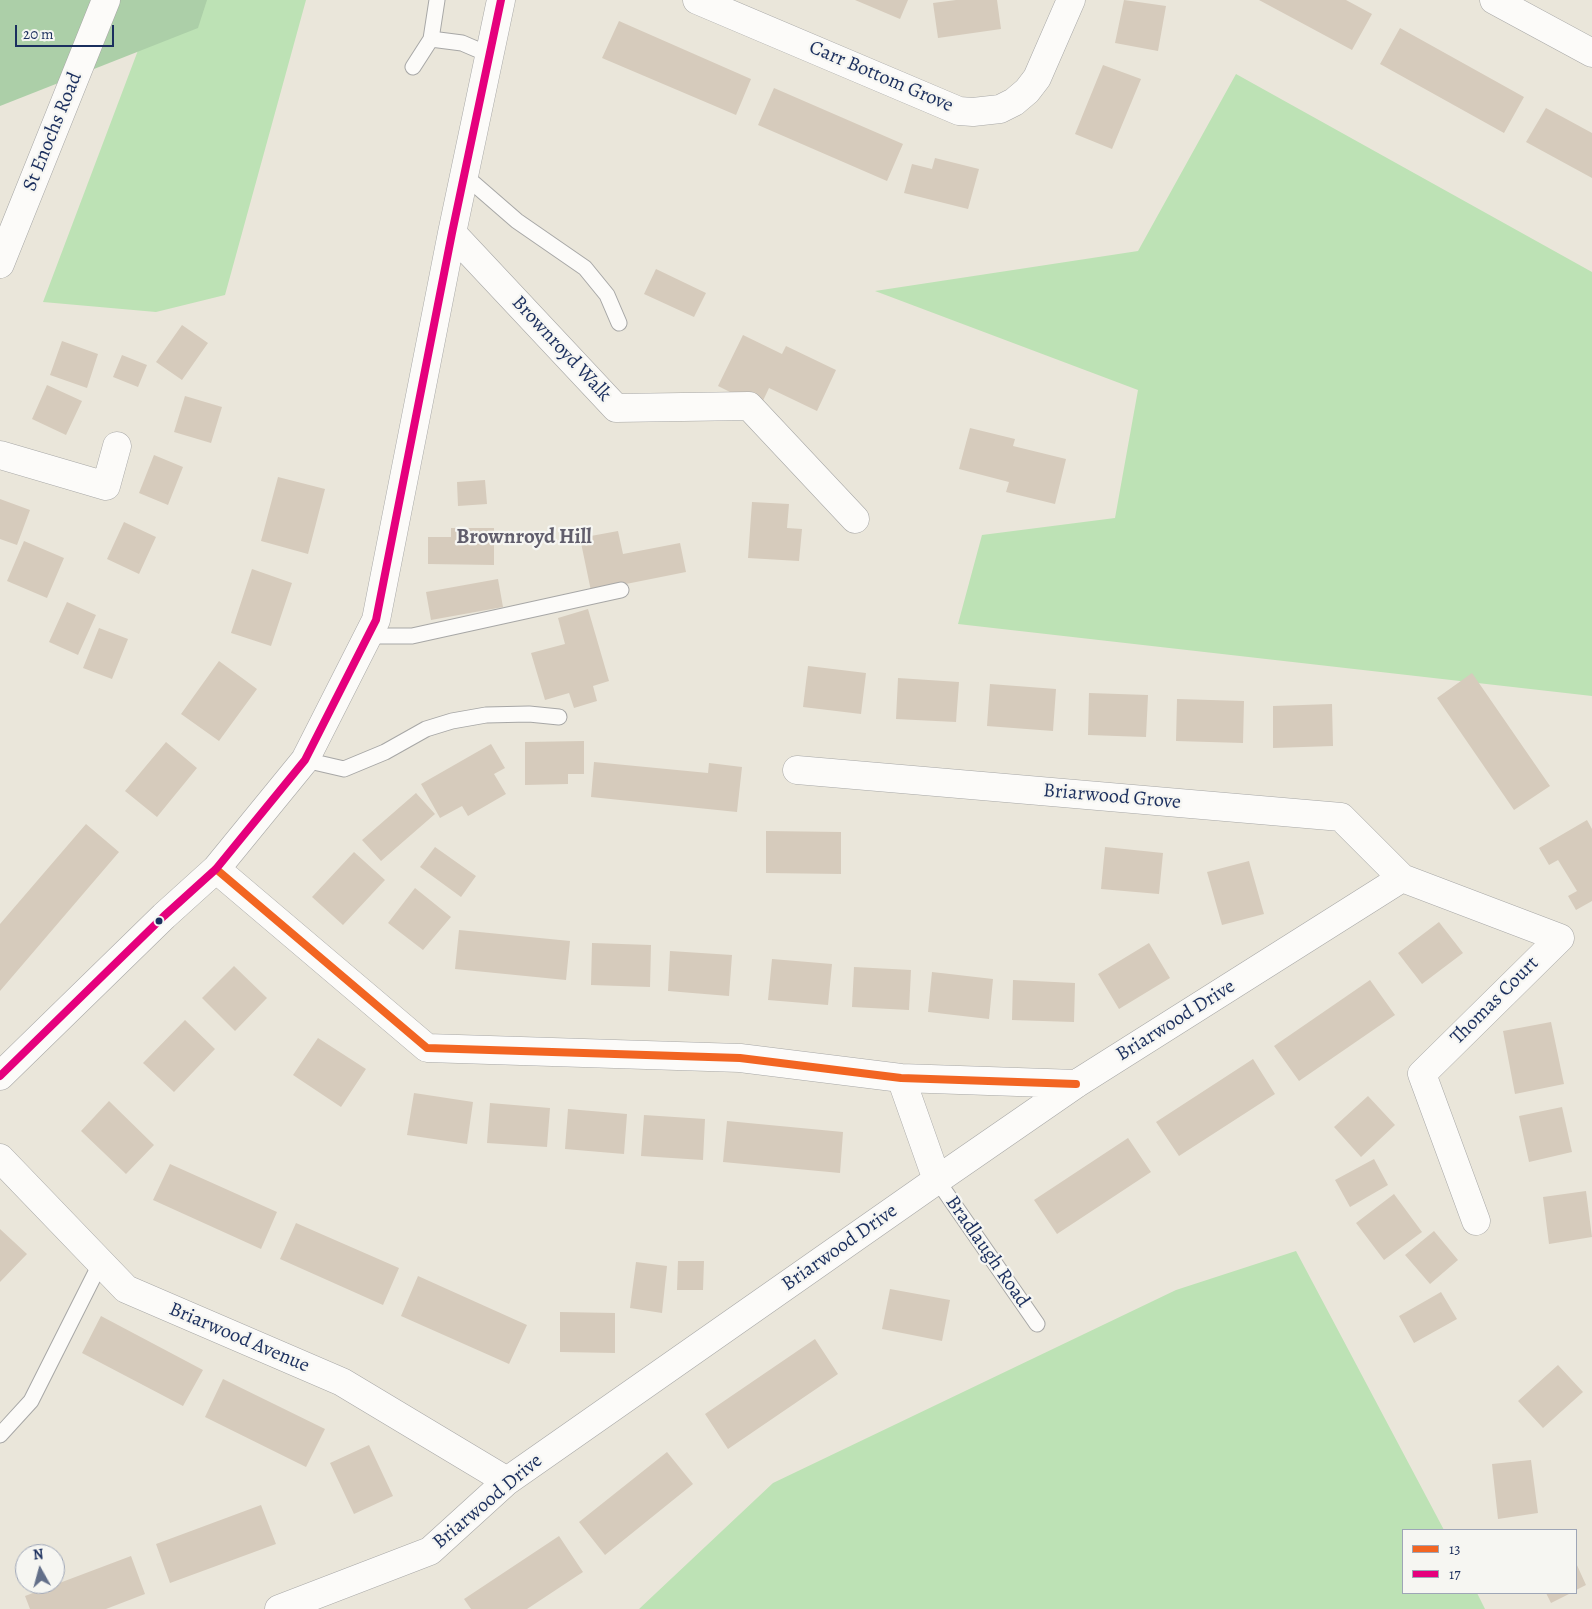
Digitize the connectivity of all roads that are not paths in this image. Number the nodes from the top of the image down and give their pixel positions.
1 (106, 0) edge
2 (437, 0) edge
3 (501, 0) edge
4 (698, 0) edge
5 (1071, 0) edge
6 (1494, 0) edge
7 (431, 39) junction
8 (1592, 53) edge
9 (490, 55) junction
10 (413, 67) dead end
11 (464, 175) junction
12 (452, 233) junction
13 (0, 264) edge
14 (618, 323) dead end
15 (116, 446) dead end
16 (0, 455) edge
17 (855, 519) dead end
18 (621, 590) dead end
19 (368, 636) junction
20 (559, 717) dead end
21 (305, 760) junction
22 (797, 770) dead end
23 (216, 869) junction
24 (1402, 878) junction
25 (0, 1076) edge
26 (901, 1078) junction
27 (1076, 1084) junction
28 (0, 1158) edge
29 (937, 1180) junction
30 (1476, 1221) dead end
31 (101, 1262) junction
32 (1037, 1324) dead end
33 (0, 1435) edge
34 (507, 1481) junction
35 (279, 1609) edge

1 - 13 street, St Enochs Road
2 - 7 lane
3 - 9 street
4 - 5 street, Carr Bottom Grove
6 - 8 street
7 - 9 lane
7 - 10 lane
9 - 11 street
11 - 12 street
11 - 14 lane
12 - 17 street, Brownroyd Walk
12 - 19 street
15 - 16 street
18 - 19 lane
19 - 21 street
20 - 21 lane
21 - 23 street
22 - 24 street, Briarwood Grove
23 - 25 street
23 - 26 street
24 - 27 street, Briarwood Drive
24 - 30 street, Thomas Court
26 - 27 street
26 - 29 street
27 - 29 street, Briarwood Drive
28 - 31 street, Briarwood Avenue
29 - 32 lane, Bradlaugh Road
29 - 34 street, Briarwood Drive
31 - 33 lane
31 - 34 street, Briarwood Avenue
34 - 35 street, Briarwood Drive

